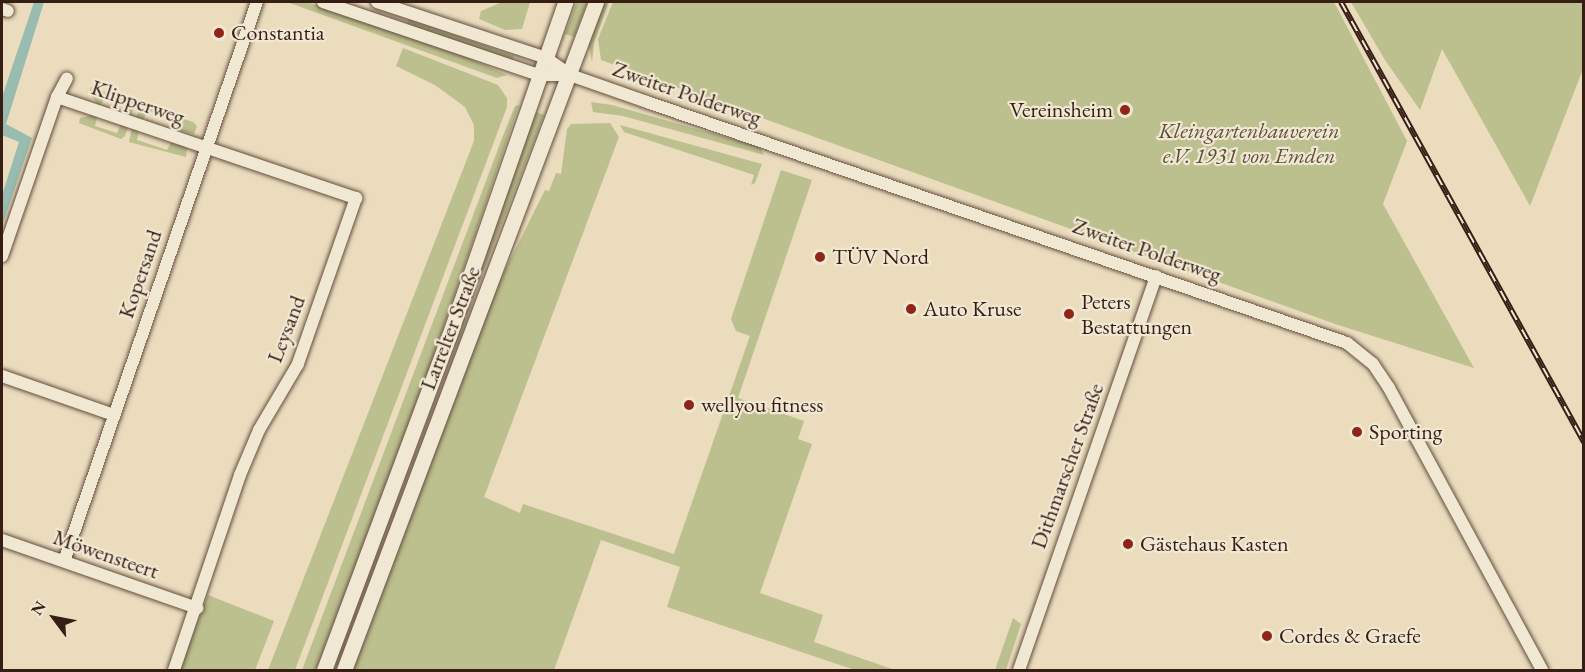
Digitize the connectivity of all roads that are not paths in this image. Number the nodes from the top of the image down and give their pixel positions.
1 (257, 2) edge
2 (323, 2) edge
3 (565, 2) edge
4 (596, 2) edge
5 (384, 3) edge
6 (381, 22) junction
7 (546, 58) junction
8 (540, 75) junction
9 (570, 75) junction
10 (67, 78) dead end
11 (57, 97) junction
12 (206, 147) junction
13 (2, 256) edge
14 (1156, 276) junction
15 (2, 376) edge
16 (114, 415) junction
17 (2, 540) edge
18 (64, 561) junction
19 (197, 608) junction
20 (174, 670) edge
21 (324, 670) edge
22 (344, 670) edge
23 (1019, 670) edge
24 (1542, 670) edge

1 - 12 street, Kopersand
2 - 6 street, Zweiter Polderweg
3 - 7 street, Larrelter Straße
4 - 9 street, Larrelter Straße
5 - 6 street
5 - 7 street, Zweiter Polderweg
6 - 8 street, Zweiter Polderweg
7 - 8 street, Larrelter Straße
7 - 9 street, Zweiter Polderweg
8 - 9 street, Zweiter Polderweg
8 - 21 street, Larrelter Straße
9 - 14 street, Zweiter Polderweg
9 - 22 street, Larrelter Straße
10 - 11 street, Klipperweg
11 - 12 street, Klipperweg
11 - 13 street, Klipperweg
12 - 16 street, Kopersand
12 - 19 street, Leysand
14 - 23 street, Dithmarscher Straße
14 - 24 street, Zweiter Polderweg
15 - 16 street
16 - 18 street, Kopersand
17 - 18 street, Möwensteert
18 - 19 street, Möwensteert
19 - 20 street, Leysand

